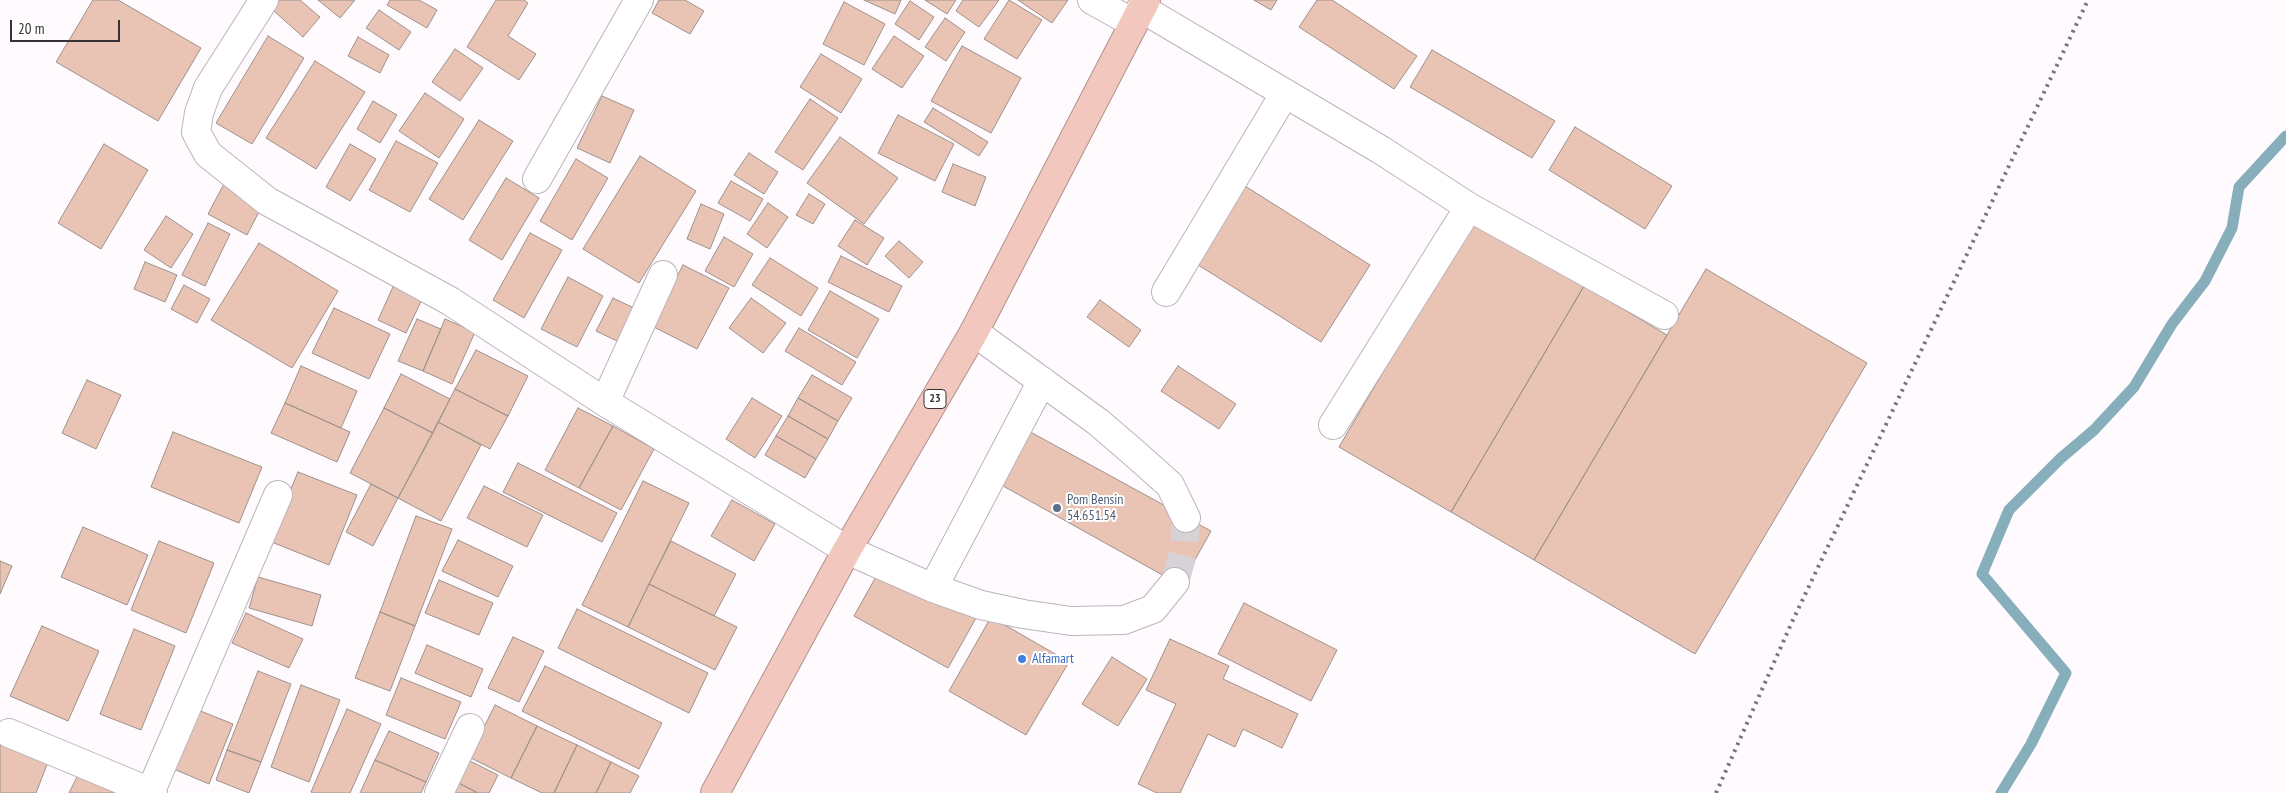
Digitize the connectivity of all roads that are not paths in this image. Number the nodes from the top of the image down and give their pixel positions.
1 (264, 0) edge
2 (639, 0) edge
3 (1092, 0) edge
4 (1140, 10) edge
5 (1286, 93) junction
6 (537, 179) dead end
7 (1469, 208) junction
8 (663, 276) dead end
9 (1166, 292) dead end
10 (1664, 315) dead end
11 (974, 332) junction
12 (1042, 381) junction
13 (605, 402) junction
14 (1333, 425) dead end
15 (278, 495) dead end
16 (1186, 518) tunnel mouth
17 (847, 550) junction
18 (1175, 582) tunnel mouth
19 (933, 588) junction
20 (470, 728) dead end
21 (9, 733) dead end
22 (151, 793) edge
23 (438, 793) edge
24 (715, 793) edge

1 - 13 street
2 - 6 street
3 - 4 street
4 - 5 street
4 - 11 highway, 23
5 - 7 street
5 - 9 street
7 - 10 street
7 - 14 street
8 - 13 street
11 - 12 street
11 - 17 highway, 23
12 - 16 street
12 - 19 street
13 - 17 street
15 - 22 street
17 - 19 street
17 - 24 highway, 23
18 - 19 street
20 - 23 street
21 - 22 street

